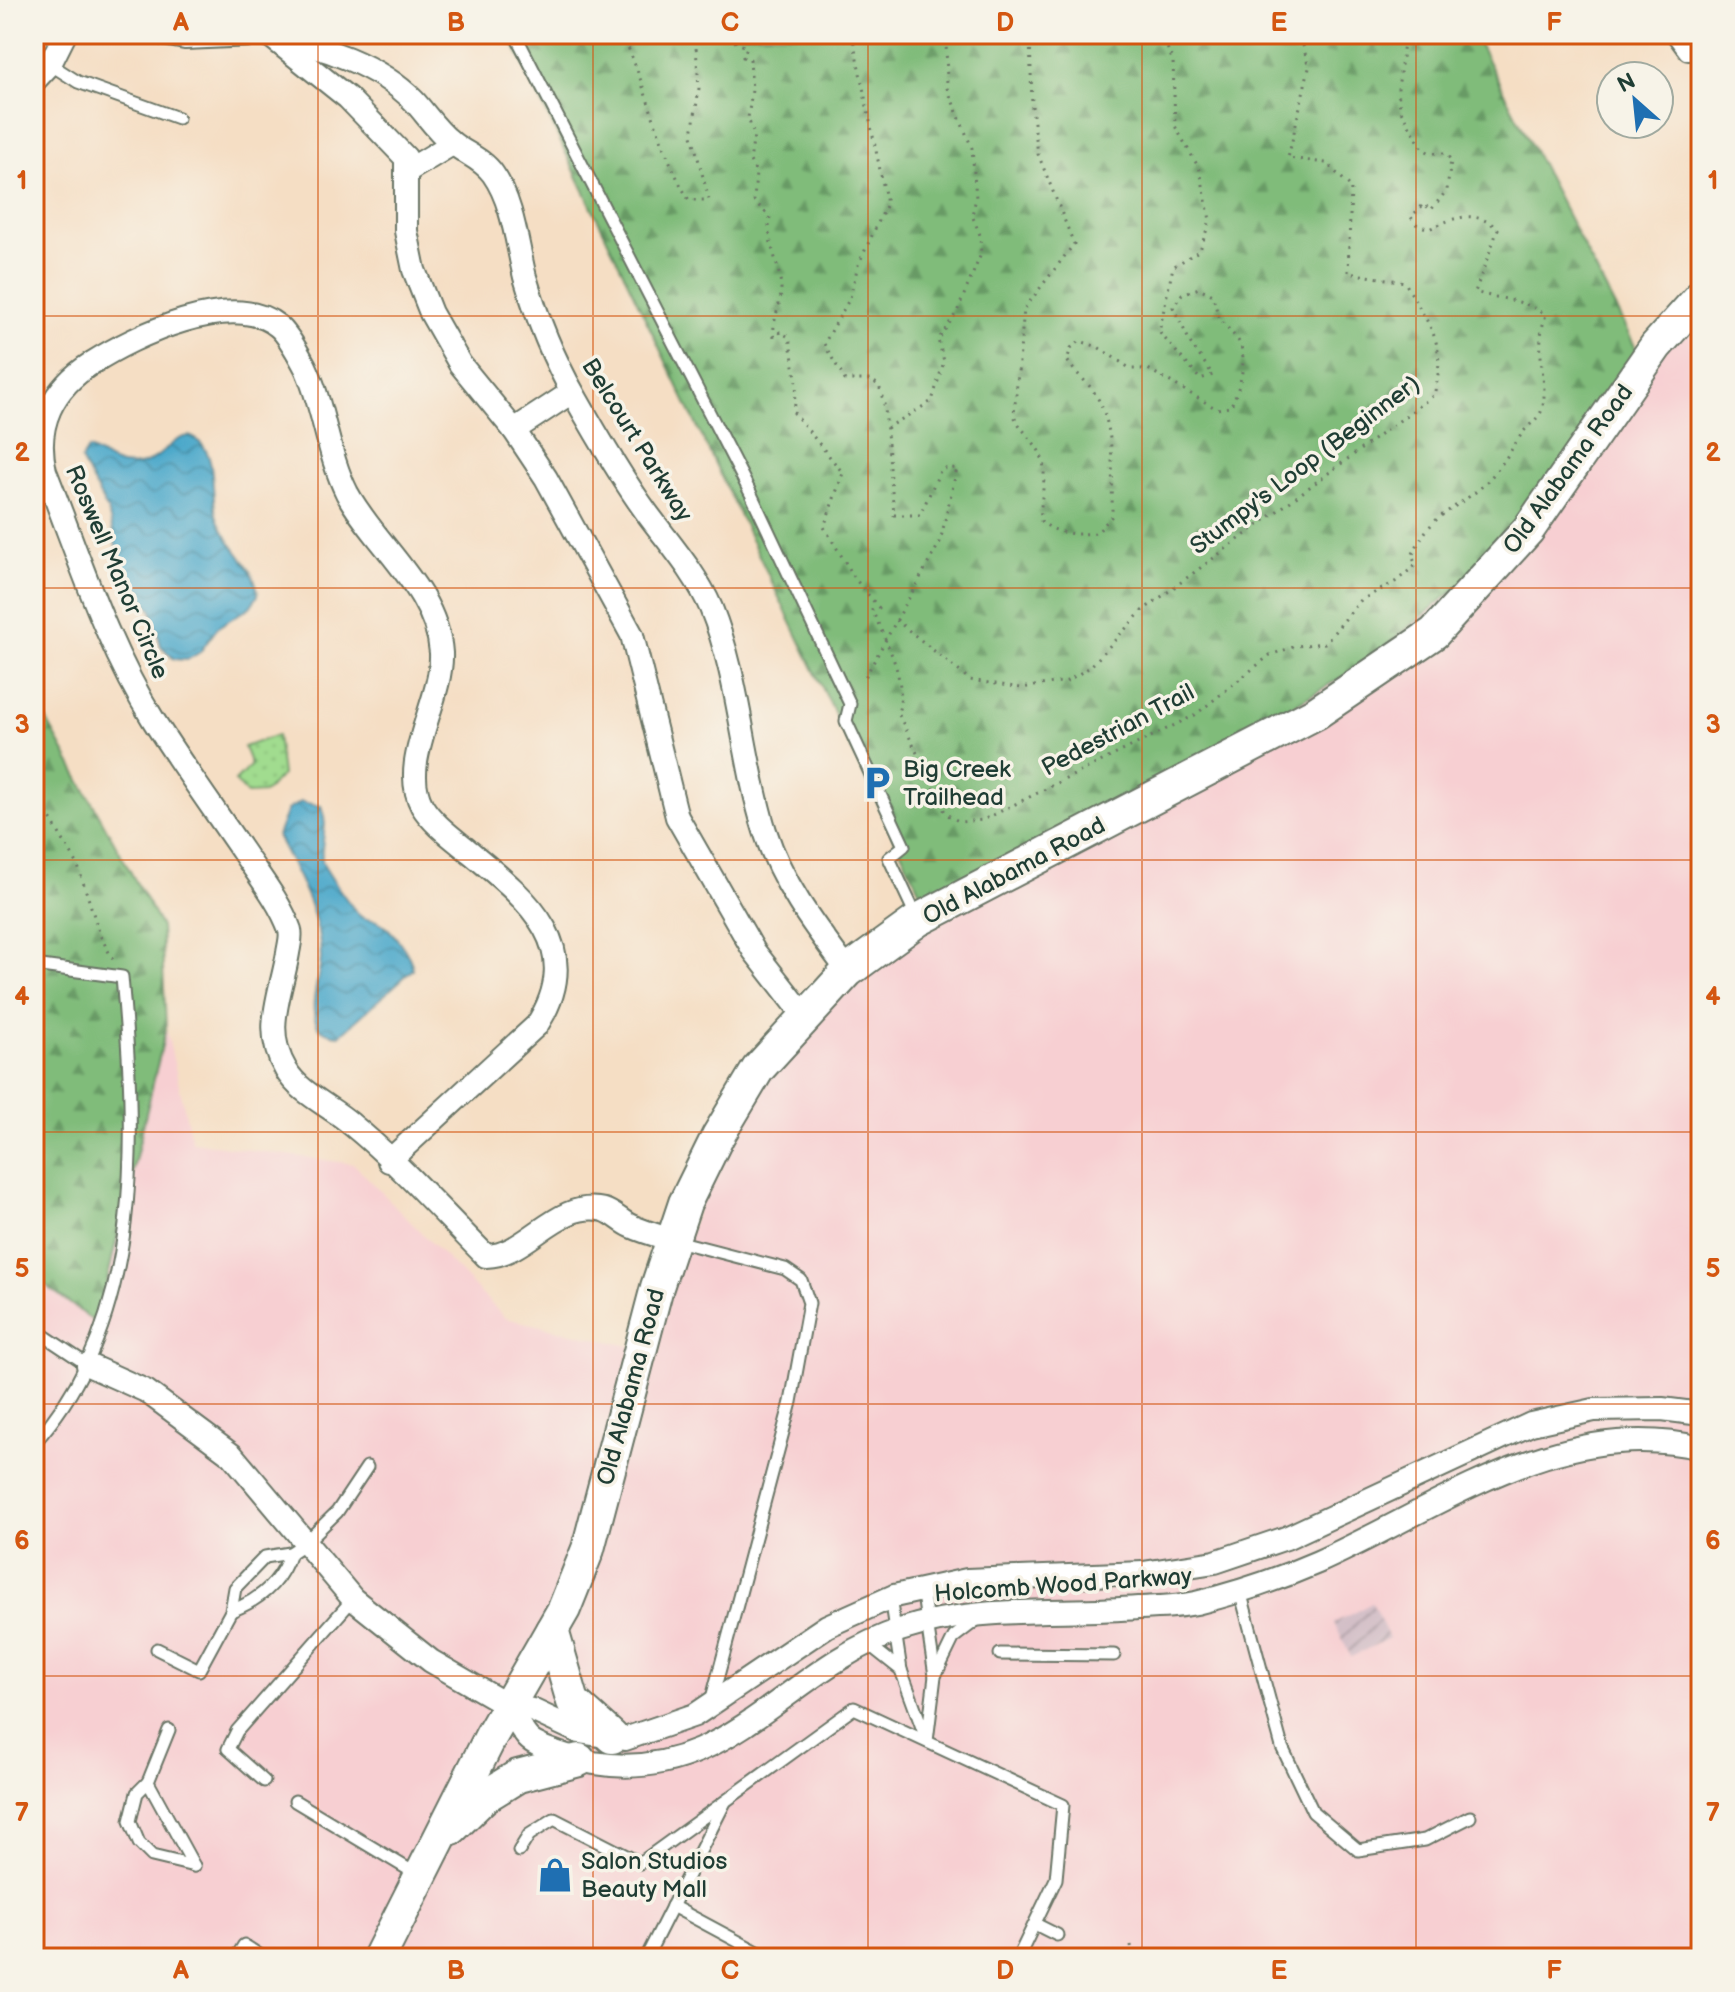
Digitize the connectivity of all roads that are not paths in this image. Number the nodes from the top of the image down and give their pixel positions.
1 (65, 34) edge
2 (164, 34) edge
3 (515, 34) edge
4 (272, 35) edge
5 (335, 55) junction
6 (39, 66) edge
7 (321, 76) junction
8 (178, 118) dead end
9 (452, 144) junction
10 (409, 170) junction
11 (1698, 302) edge
12 (572, 392) junction
13 (514, 430) junction
14 (918, 920) junction
15 (34, 965) edge
16 (848, 971) junction
17 (804, 1015) junction
18 (389, 1161) junction
19 (672, 1240) junction
20 (34, 1329) edge
21 (88, 1365) junction
22 (1701, 1414) edge
23 (34, 1443) edge
24 (1701, 1448) edge
25 (367, 1467) dead end
26 (298, 1548) junction
27 (922, 1588) junction
28 (1240, 1591) junction
29 (890, 1597) junction
30 (353, 1599) junction
31 (231, 1611) junction
32 (983, 1614) junction
33 (929, 1621) junction
34 (552, 1630) junction
35 (897, 1631) junction
36 (866, 1642) junction
37 (157, 1649) dead end
38 (1000, 1654) dead end
39 (1114, 1655) dead end
40 (901, 1670) junction
41 (935, 1676) junction
42 (507, 1705) junction
43 (710, 1705) junction
44 (169, 1730) dead end
45 (612, 1737) junction
46 (927, 1741) junction
47 (579, 1760) junction
48 (264, 1781) dead end
49 (148, 1782) junction
50 (727, 1798) junction
51 (295, 1801) dead end
52 (1470, 1817) dead end
53 (436, 1844) junction
54 (519, 1851) dead end
55 (420, 1876) junction
56 (672, 1906) junction
57 (1035, 1924) junction
58 (1057, 1935) dead end
59 (236, 1958) edge
60 (264, 1958) edge
61 (379, 1958) edge
62 (646, 1958) edge
63 (769, 1958) edge
64 (1018, 1958) edge

1 - 6 street
2 - 4 street, Belcourt Parkway
3 - 14 lane
4 - 5 street, Belcourt Parkway
4 - 7 street
5 - 7 street
5 - 9 street, Belcourt Parkway
6 - 8 lane
7 - 10 street
9 - 10 street
9 - 12 street, Belcourt Parkway
10 - 13 street
11 - 14 main road, Old Alabama Road
12 - 13 street
12 - 16 street, Belcourt Parkway
13 - 17 street
14 - 16 main road, Old Alabama Road
15 - 21 lane
16 - 17 main road, Old Alabama Road
17 - 19 main road, Old Alabama Road
18 - 18 street, Roswell Manor Circle
18 - 19 street, Roswell Manor Circle
19 - 34 main road, Old Alabama Road
19 - 43 lane
20 - 21 lane
21 - 23 lane
21 - 26 street, Holcomb Wood Parkway
22 - 27 street, Holcomb Wood Parkway
24 - 28 street, Holcomb Wood Parkway
25 - 26 lane
26 - 30 street, Holcomb Wood Parkway
26 - 31 lane
26 - 31 lane
27 - 29 street, Holcomb Wood Parkway
27 - 33 lane
28 - 32 street, Holcomb Wood Parkway
28 - 52 lane
29 - 35 lane
29 - 43 street, Holcomb Wood Parkway
30 - 42 street, Holcomb Wood Parkway
30 - 48 lane
31 - 37 lane
32 - 33 street, Holcomb Wood Parkway
32 - 41 lane
33 - 35 street, Holcomb Wood Parkway
33 - 41 lane
34 - 42 main road, Old Alabama Road
34 - 45 main road
35 - 36 street, Holcomb Wood Parkway
35 - 40 lane
36 - 40 lane
36 - 47 street, Holcomb Wood Parkway
38 - 39 lane
40 - 46 lane
41 - 46 lane
42 - 45 street, Holcomb Wood Parkway
42 - 47 street, Holcomb Wood Parkway
42 - 53 main road, Old Alabama Road
43 - 45 street, Holcomb Wood Parkway
44 - 49 lane
46 - 50 lane
46 - 57 lane
47 - 53 main road
49 - 49 lane
50 - 54 lane
50 - 56 lane
51 - 55 lane
53 - 55 main road, Old Alabama Road
55 - 61 main road, Old Alabama Road
56 - 62 lane
56 - 63 lane
57 - 58 lane
57 - 64 lane
59 - 60 lane

